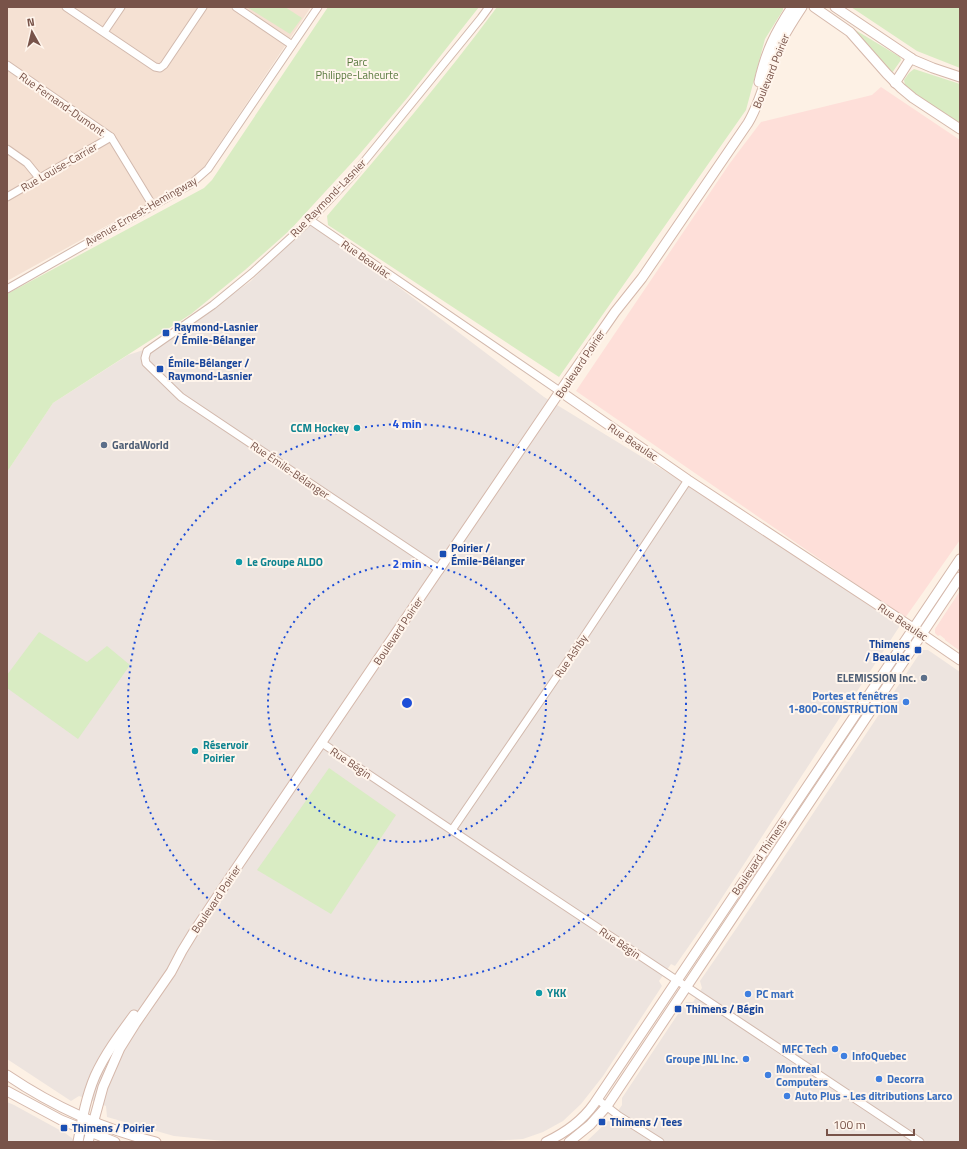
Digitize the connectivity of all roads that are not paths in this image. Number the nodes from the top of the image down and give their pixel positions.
1 (66, 7) edge
2 (120, 7) edge
3 (203, 7) edge
4 (236, 7) edge
5 (318, 7) edge
6 (489, 7) edge
7 (792, 7) edge
8 (802, 7) edge
9 (814, 7) edge
10 (835, 7) edge
11 (104, 32) junction
12 (292, 45) junction
13 (911, 58) junction
14 (7, 65) edge
15 (960, 77) edge
16 (895, 83) junction
17 (960, 130) edge
18 (111, 138) junction
19 (7, 149) edge
20 (40, 179) junction
21 (7, 197) edge
22 (153, 206) junction
23 (310, 220) junction
24 (7, 288) edge
25 (615, 312) junction
26 (146, 363) joint
27 (561, 392) junction
28 (688, 480) junction
29 (960, 559) edge
30 (440, 570) junction
31 (960, 577) edge
32 (913, 628) junction
33 (922, 634) junction
34 (960, 660) edge
35 (322, 743) junction
36 (452, 830) junction
37 (764, 851) junction
38 (773, 857) junction
39 (721, 914) junction
40 (730, 921) junction
41 (182, 951) junction
42 (677, 980) junction
43 (686, 987) junction
44 (7, 1075) edge
45 (7, 1091) edge
46 (597, 1099) junction
47 (607, 1106) junction
48 (82, 1117) junction
49 (93, 1122) junction
50 (80, 1128) junction
51 (90, 1132) junction
52 (78, 1142) edge
53 (88, 1142) edge
54 (115, 1142) edge
55 (156, 1142) edge
56 (546, 1142) edge
57 (569, 1142) edge
58 (660, 1142) edge
59 (920, 1142) edge

1 - 11 street
2 - 11 street
3 - 11 street
4 - 12 street
5 - 12 street, Avenue Ernest-Hemingway
6 - 23 street, Rue Raymond-Lasnier
7 - 25 street, Boulevard Poirier
8 - 25 street, Boulevard Poirier
9 - 16 street
10 - 13 street
12 - 22 street, Avenue Ernest-Hemingway
13 - 15 street
13 - 16 street
14 - 18 street, Rue Fernand-Dumont
16 - 17 street
18 - 20 street, Rue Louise-Carrier
18 - 22 street, Rue Fernand-Dumont
19 - 20 street
20 - 21 street, Rue Louise-Carrier
22 - 24 street, Avenue Ernest-Hemingway
23 - 26 street, Rue Raymond-Lasnier
23 - 27 street, Rue Beaulac
25 - 27 street, Boulevard Poirier
26 - 30 street, Rue Émile-Bélanger
27 - 28 street, Rue Beaulac
27 - 30 street, Boulevard Poirier
28 - 32 street, Rue Beaulac
28 - 36 street, Rue Ashby
29 - 32 street, Boulevard Thimens
30 - 35 street, Boulevard Poirier
31 - 33 street, Boulevard Thimens
32 - 33 street, Rue Beaulac
32 - 37 street, Boulevard Thimens
33 - 34 street, Rue Beaulac
33 - 38 street, Boulevard Thimens
35 - 36 street, Rue Bégin
35 - 41 street, Boulevard Poirier
36 - 42 street, Rue Bégin
37 - 38 street
37 - 39 street, Boulevard Thimens
38 - 40 street, Boulevard Thimens
39 - 40 street
39 - 42 street, Boulevard Thimens
40 - 43 street, Boulevard Thimens
41 - 48 street, Boulevard Poirier
41 - 49 street, Boulevard Poirier
42 - 43 street, Rue Bégin
42 - 46 street, Boulevard Thimens
43 - 47 street, Boulevard Thimens
43 - 59 street, Rue Bégin
44 - 48 street
45 - 50 street
46 - 47 street
46 - 56 street, Boulevard Thimens
47 - 57 street, Boulevard Thimens
47 - 58 street
48 - 49 street
48 - 50 street, Boulevard Poirier
49 - 51 street, Boulevard Poirier
49 - 55 street
50 - 51 street
50 - 52 street, Boulevard Poirier
51 - 53 street, Boulevard Poirier
51 - 54 street

